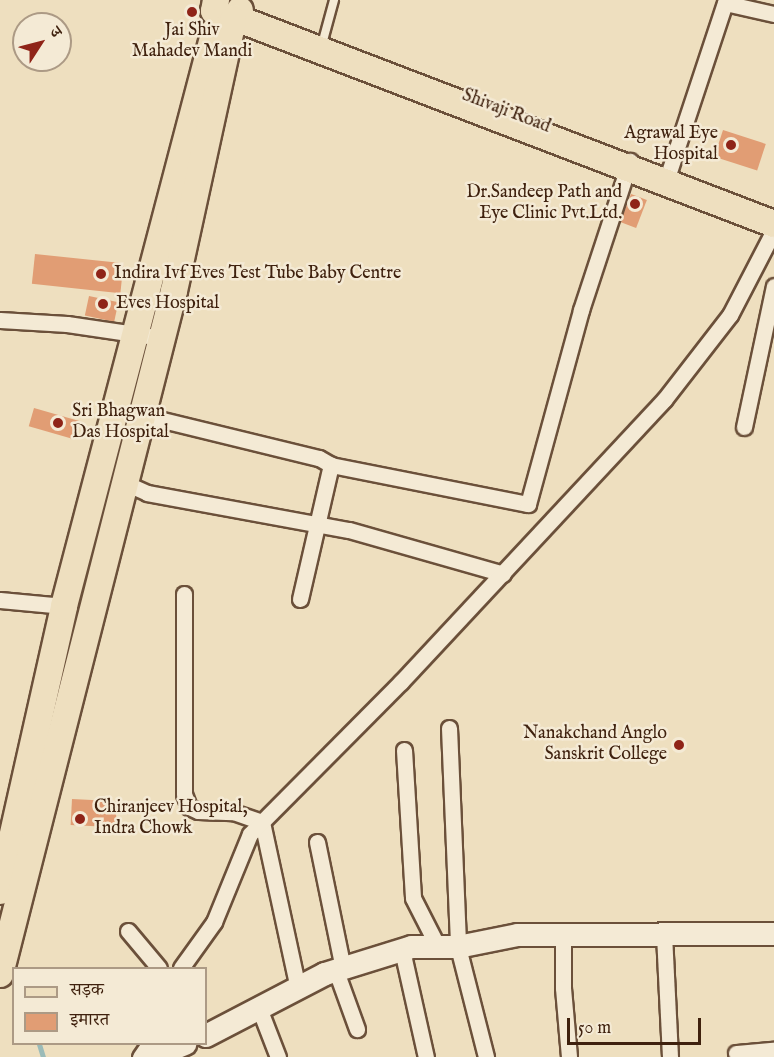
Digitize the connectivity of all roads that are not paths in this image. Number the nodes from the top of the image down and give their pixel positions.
1 (334, 0) edge
2 (726, 1) edge
3 (232, 8) edge
4 (774, 14) edge
5 (322, 46) junction
6 (628, 164) junction
7 (668, 178) junction
8 (774, 211) edge
9 (774, 224) edge
10 (774, 230) edge
11 (774, 286) edge
12 (0, 320) edge
13 (135, 334) junction
14 (162, 338) junction
15 (142, 415) junction
16 (744, 427) dead end
17 (331, 465) junction
18 (125, 483) junction
19 (316, 526) junction
20 (503, 574) junction
21 (184, 594) dead end
22 (300, 599) dead end
23 (0, 600) edge
24 (64, 606) junction
25 (449, 728) dead end
26 (404, 750) dead end
27 (262, 822) junction
28 (317, 842) dead end
29 (1, 879) edge
30 (128, 931) dead end
31 (664, 934) junction
32 (774, 934) edge
33 (563, 936) junction
34 (448, 947) junction
35 (402, 950) junction
36 (157, 967) edge
37 (182, 967) edge
38 (1, 969) edge
39 (339, 970) junction
40 (298, 988) junction
41 (259, 1008) junction
42 (357, 1029) dead end
43 (207, 1035) edge
44 (181, 1049) edge
45 (774, 1050) edge
46 (736, 1053) dead end
47 (153, 1057) edge
48 (278, 1057) edge
49 (426, 1057) edge
50 (486, 1057) edge
51 (569, 1057) edge
52 (670, 1057) edge

1 - 5 lane
2 - 4 street
2 - 7 street
3 - 5 main road, Shivaji Road
3 - 13 main road
3 - 14 main road
5 - 6 main road, Shivaji Road
6 - 7 main road, Shivaji Road
6 - 17 street
7 - 8 main road, Shivaji Road
7 - 9 main road
10 - 20 street
11 - 16 street
12 - 13 street
13 - 14 street
13 - 24 main road
14 - 15 main road
15 - 17 street
15 - 18 main road
17 - 19 street
18 - 19 street
18 - 38 main road
19 - 20 street
19 - 22 street
20 - 27 street
21 - 27 street
23 - 24 street
24 - 29 main road
25 - 34 street
26 - 34 street
27 - 37 street
27 - 40 street
28 - 39 street
30 - 36 street
31 - 32 street
31 - 33 street
31 - 52 street
33 - 34 street
33 - 51 street
34 - 35 street
34 - 50 street
35 - 39 street
35 - 49 street
39 - 40 street
39 - 42 street
40 - 41 street
41 - 43 street
41 - 48 street
44 - 47 street
45 - 46 street

